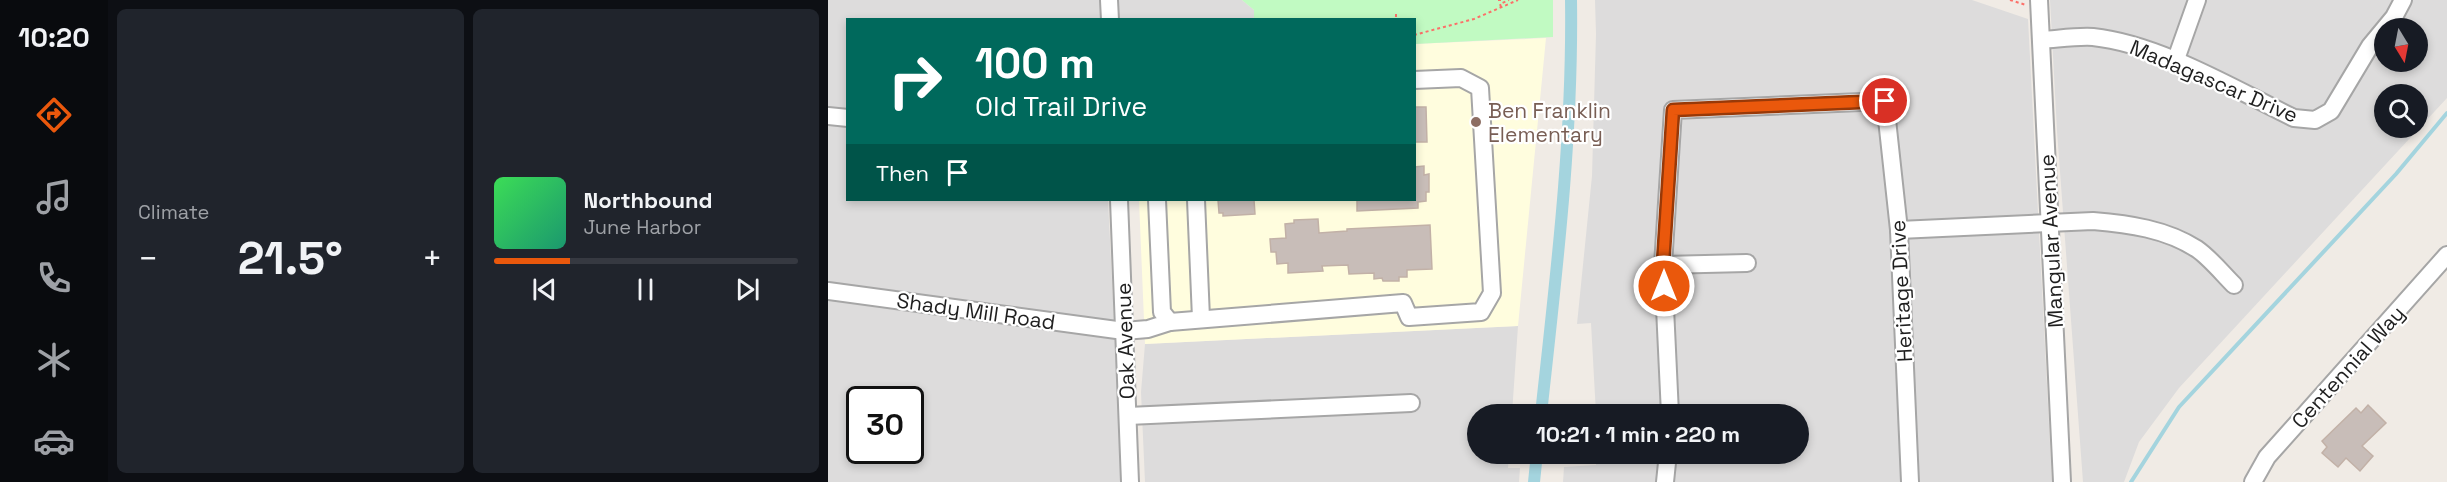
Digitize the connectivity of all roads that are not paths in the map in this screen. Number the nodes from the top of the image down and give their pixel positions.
1 (1109, 0) edge
2 (2197, 0) edge
3 (2403, 0) edge
4 (2034, 3) edge
5 (1110, 18) edge
6 (2042, 40) junction
7 (2175, 62) junction
8 (1416, 80) edge
9 (828, 116) edge
10 (846, 118) edge
11 (1119, 201) edge
12 (1157, 201) edge
13 (1196, 201) edge
14 (2050, 222) junction
15 (1899, 230) junction
16 (2447, 255) edge
17 (1747, 263) dead end
18 (1663, 264) junction
19 (2234, 285) dead end
20 (828, 291) edge
21 (1201, 318) junction
22 (1170, 322) junction
23 (1124, 331) junction
24 (1411, 403) dead end
25 (1670, 404) edge
26 (1128, 416) junction
27 (1667, 464) edge
28 (1130, 482) edge
29 (1665, 482) edge
30 (1910, 482) edge
31 (2062, 482) edge
32 (2253, 482) edge

1 - 5 street
2 - 7 street
3 - 7 street, Madagascar Drive
4 - 6 street, Mangular Avenue
6 - 7 street, Madagascar Drive
6 - 14 street, Mangular Avenue
8 - 21 street, Shady Mill Road
9 - 10 street
11 - 23 street, Oak Avenue
12 - 22 street
13 - 21 street
14 - 15 street
14 - 19 street
14 - 31 street, Mangular Avenue
15 - 18 street, Heritage Drive
15 - 30 street, Heritage Drive
16 - 32 street, Centennial Way
17 - 18 street
18 - 25 street
20 - 23 street, Shady Mill Road
21 - 22 street, Shady Mill Road
22 - 23 street, Shady Mill Road
23 - 26 street, Oak Avenue
24 - 26 street
26 - 28 street, Oak Avenue
27 - 29 street

